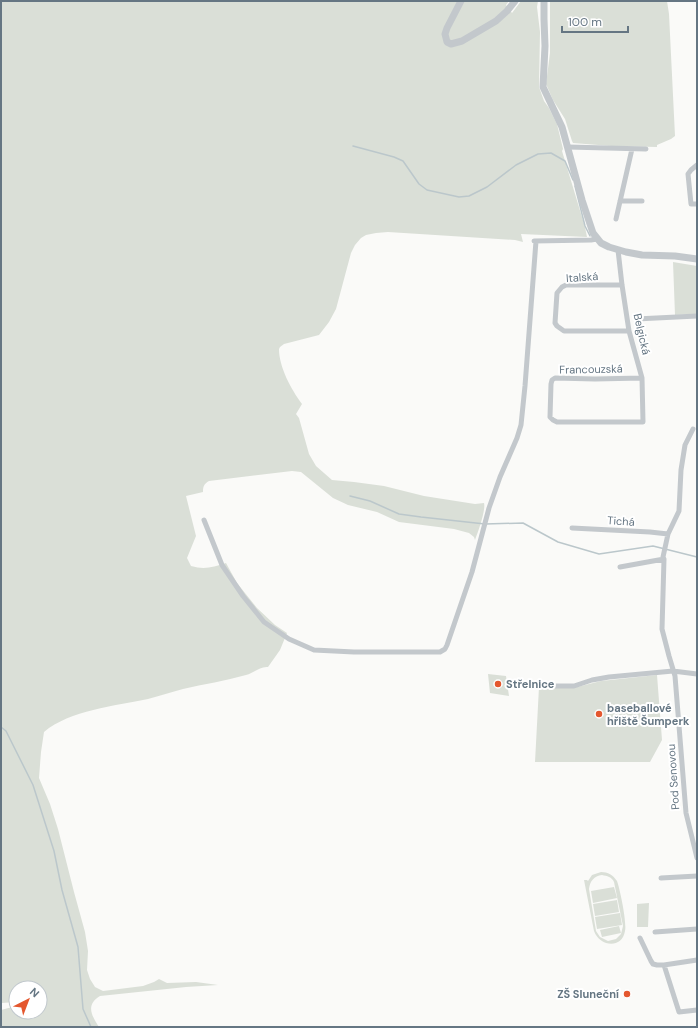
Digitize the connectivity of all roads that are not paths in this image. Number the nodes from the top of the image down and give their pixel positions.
1 (461, 1) edge
2 (515, 1) edge
3 (544, 1) edge
4 (568, 147) junction
5 (632, 149) junction
6 (646, 149) dead end
7 (697, 165) edge
8 (620, 201) junction
9 (642, 201) dead end
10 (697, 204) edge
11 (616, 219) dead end
12 (597, 239) junction
13 (618, 250) junction
14 (697, 259) edge
15 (622, 285) junction
16 (697, 316) edge
17 (636, 319) dead end
18 (629, 331) junction
19 (642, 378) junction
20 (643, 422) joint
21 (693, 429) dead end
22 (204, 520) dead end
23 (572, 528) dead end
24 (668, 534) junction
25 (664, 559) junction
26 (620, 567) dead end
27 (673, 671) junction
28 (697, 674) edge
29 (538, 685) dead end
30 (697, 858) edge
31 (697, 876) edge
32 (661, 878) dead end
33 (697, 929) edge
34 (655, 932) dead end
35 (640, 938) dead end
36 (697, 960) edge
37 (664, 965) junction
38 (697, 1010) edge

1 - 2 street
3 - 4 street
4 - 5 street
4 - 12 street
5 - 6 street
5 - 8 street
7 - 10 street
8 - 9 street
8 - 11 street
12 - 13 street
12 - 22 street
13 - 14 street
13 - 15 street, Belgická
15 - 18 street, Belgická
15 - 18 street, Italská
16 - 17 street
18 - 19 street, Belgická
19 - 20 street, Belgická
19 - 20 street, Francouzská
21 - 24 street, Pod Senovou
23 - 24 street, Tichá
24 - 25 street, Pod Senovou
25 - 26 street
25 - 27 street, Pod Senovou
27 - 28 street
27 - 29 street
27 - 30 street, Pod Senovou
31 - 32 street
33 - 34 street
35 - 37 street
36 - 37 street
37 - 38 street

